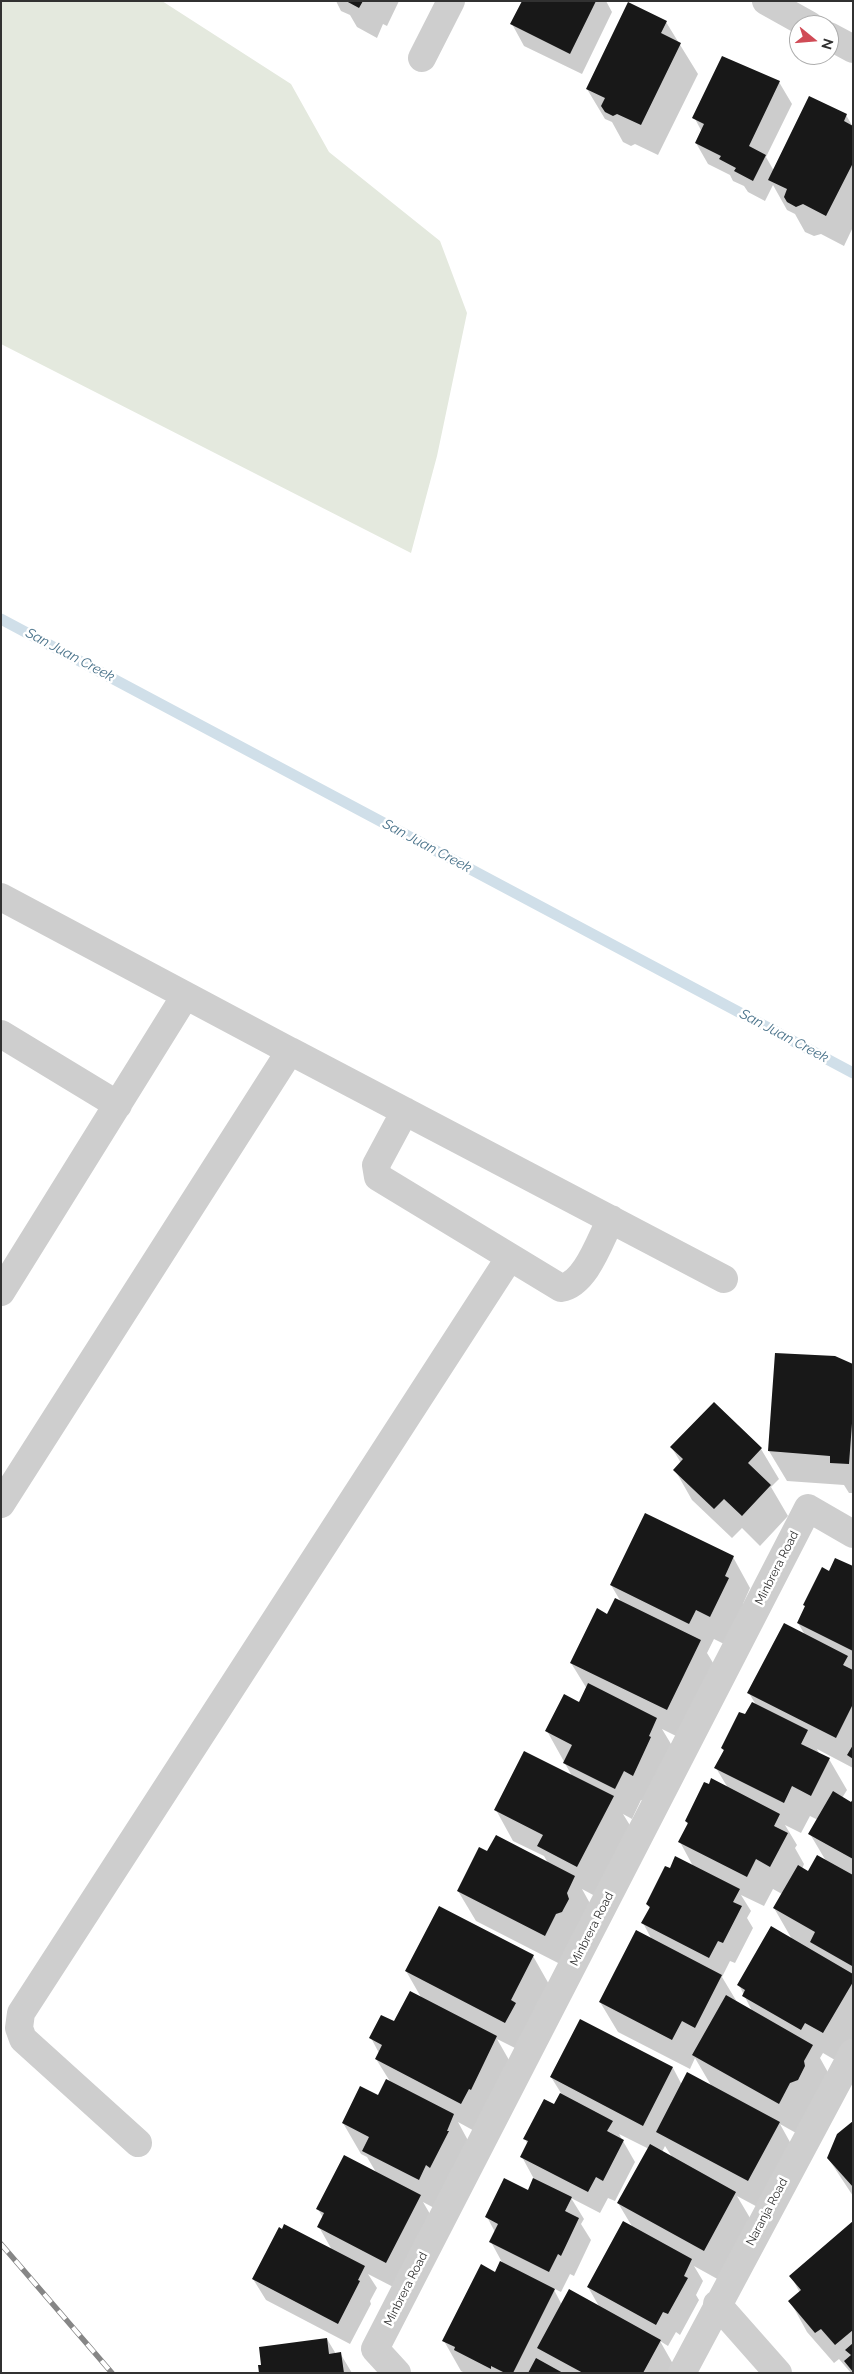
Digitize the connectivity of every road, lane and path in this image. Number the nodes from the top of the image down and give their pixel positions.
1 (451, 1) edge
2 (766, 1) edge
3 (791, 15) edge
4 (839, 41) edge
5 (853, 49) edge
6 (422, 58) dead end
7 (1, 897) edge
8 (186, 996) junction
9 (1, 1034) edge
10 (290, 1051) junction
11 (118, 1105) junction
12 (405, 1112) junction
13 (611, 1219) junction
14 (510, 1257) junction
15 (724, 1279) dead end
16 (1, 1292) edge
17 (1, 1504) edge
18 (853, 1534) edge
19 (853, 2053) edge
20 (138, 2143) dead end
21 (718, 2304) junction
22 (397, 2373) edge
23 (682, 2373) edge
24 (778, 2373) edge

1 - 6 street
2 - 3 street
4 - 5 street
7 - 8 street
8 - 10 street
8 - 11 street
9 - 11 street
10 - 12 street
10 - 17 street
11 - 16 street
12 - 13 street
12 - 14 street
13 - 14 street
13 - 15 street
14 - 20 street
18 - 22 street, Minbrera Road
19 - 21 street, Naranja Road
21 - 23 street, Naranja Road
21 - 24 street

